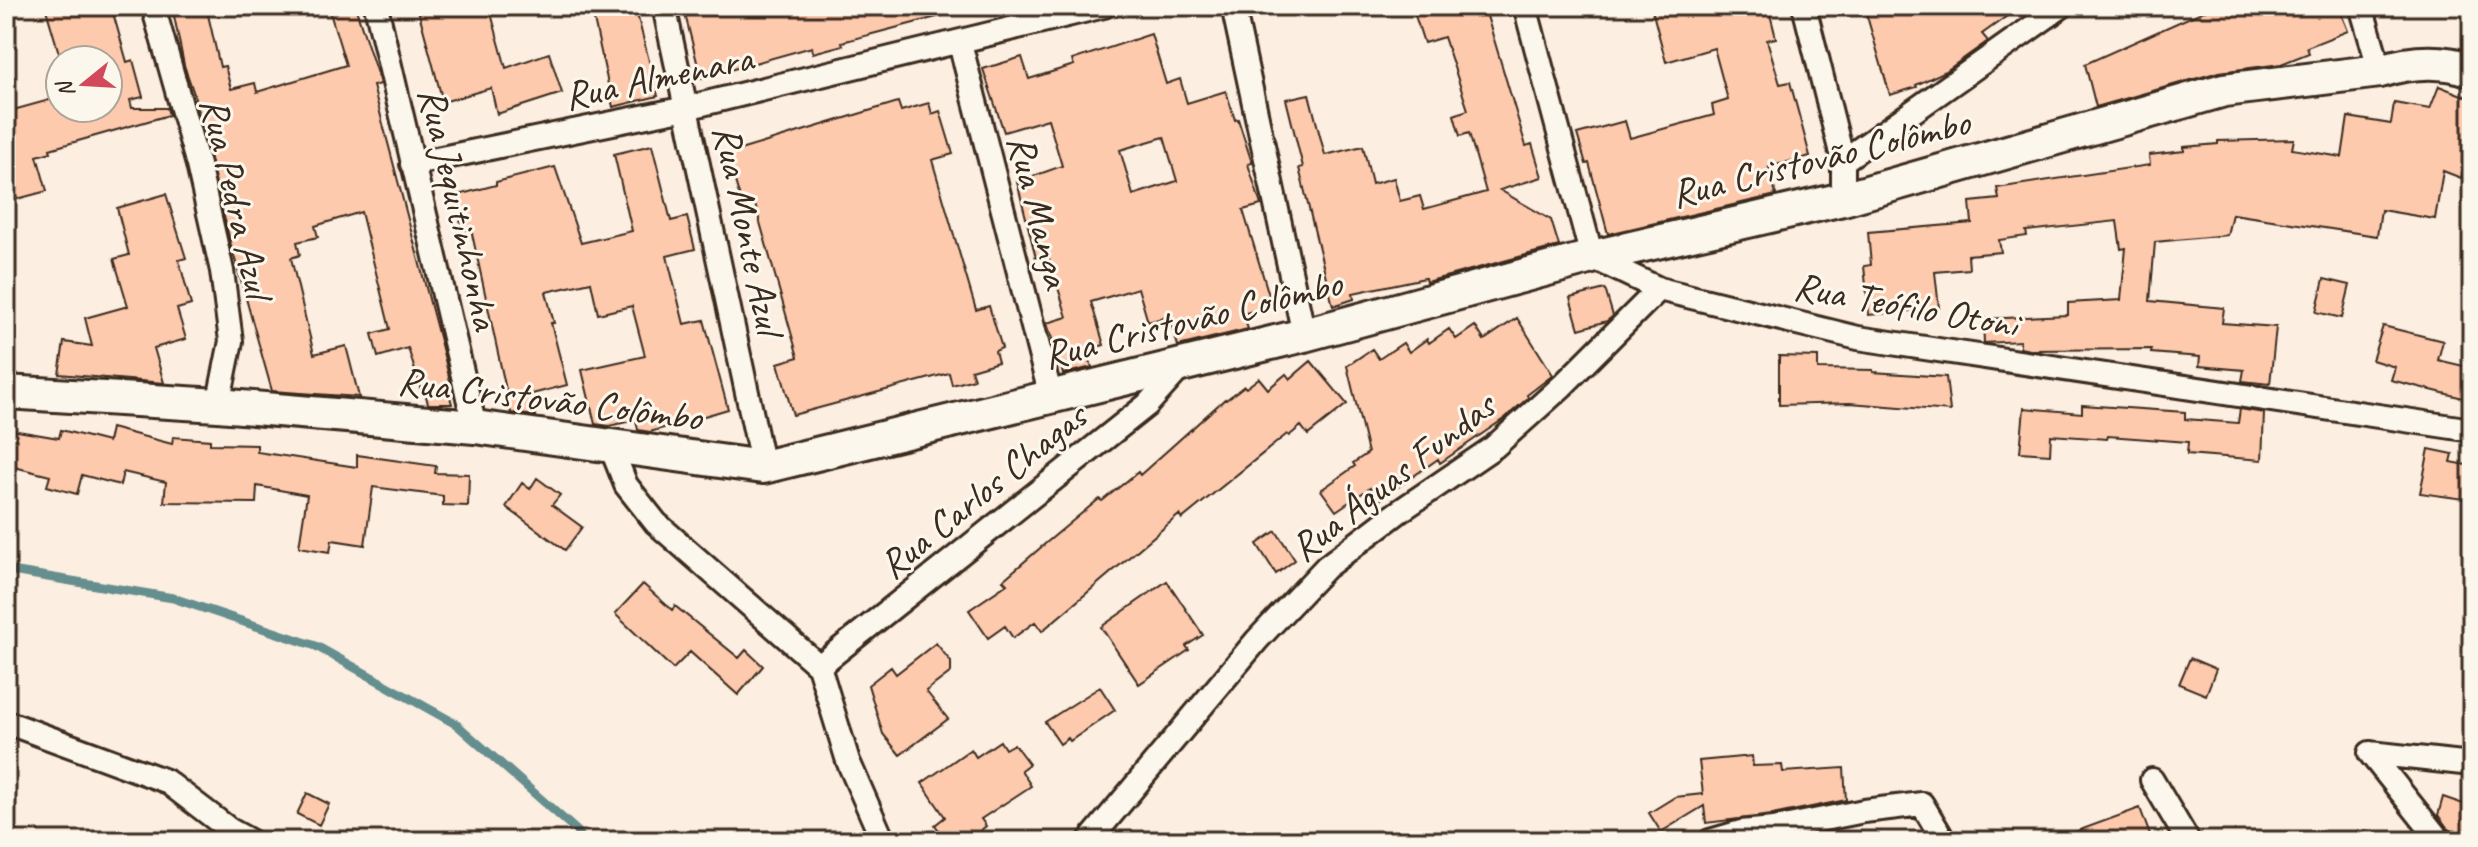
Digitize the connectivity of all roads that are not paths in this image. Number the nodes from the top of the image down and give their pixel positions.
1 (153, 6) edge
2 (376, 6) edge
3 (664, 6) edge
4 (1104, 6) edge
5 (1233, 6) edge
6 (1525, 6) edge
7 (1804, 6) edge
8 (2062, 6) edge
9 (2361, 6) edge
10 (960, 43) junction
11 (2472, 70) edge
12 (2380, 71) junction
13 (686, 108) junction
14 (1843, 161) junction
15 (412, 164) junction
16 (1843, 199) junction
17 (1592, 257) junction
18 (1659, 289) junction
19 (1304, 335) junction
20 (1183, 365) junction
21 (6, 392) edge
22 (1051, 397) junction
23 (218, 405) junction
24 (475, 427) junction
25 (2472, 430) edge
26 (611, 447) junction
27 (763, 467) junction
28 (819, 666) junction
29 (6, 722) edge
30 (2472, 764) edge
31 (2152, 780) dead end
32 (250, 841) edge
33 (883, 841) edge
34 (1089, 841) edge
35 (1710, 841) edge
36 (1944, 841) edge
37 (2188, 841) edge
38 (2440, 841) edge

1 - 23 street, Rua Pedra Azul
2 - 15 street, Rua Jequitinhonha
3 - 13 street, Rua Monte Azul
4 - 10 street, Rua Almenara
5 - 19 street
6 - 17 street
7 - 14 street
8 - 14 street
9 - 12 street
10 - 13 street, Rua Almenara
10 - 22 street, Rua Manga
11 - 12 street, Rua Cristovão Colômbo
12 - 16 street, Rua Cristovão Colômbo
13 - 15 street, Rua Almenara
13 - 27 street, Rua Monte Azul
14 - 16 street
15 - 24 street, Rua Jequitinhonha
16 - 17 street, Rua Cristovão Colômbo
17 - 18 street, Rua Teófilo Otoni
17 - 19 street, Rua Cristovão Colômbo
18 - 25 street, Rua Teófilo Otoni
18 - 34 street, Rua Águas Fundas
19 - 20 street, Rua Cristovão Colômbo
20 - 22 street, Rua Cristovão Colômbo
20 - 28 street, Rua Carlos Chagas
21 - 23 street, Rua Cristovão Colômbo
22 - 27 street, Rua Cristovão Colômbo
23 - 24 street, Rua Cristovão Colômbo
24 - 26 street, Rua Cristovão Colômbo
26 - 27 street, Rua Cristovão Colômbo
26 - 28 street
28 - 33 street
29 - 32 street
30 - 38 street
31 - 37 street
35 - 36 street

